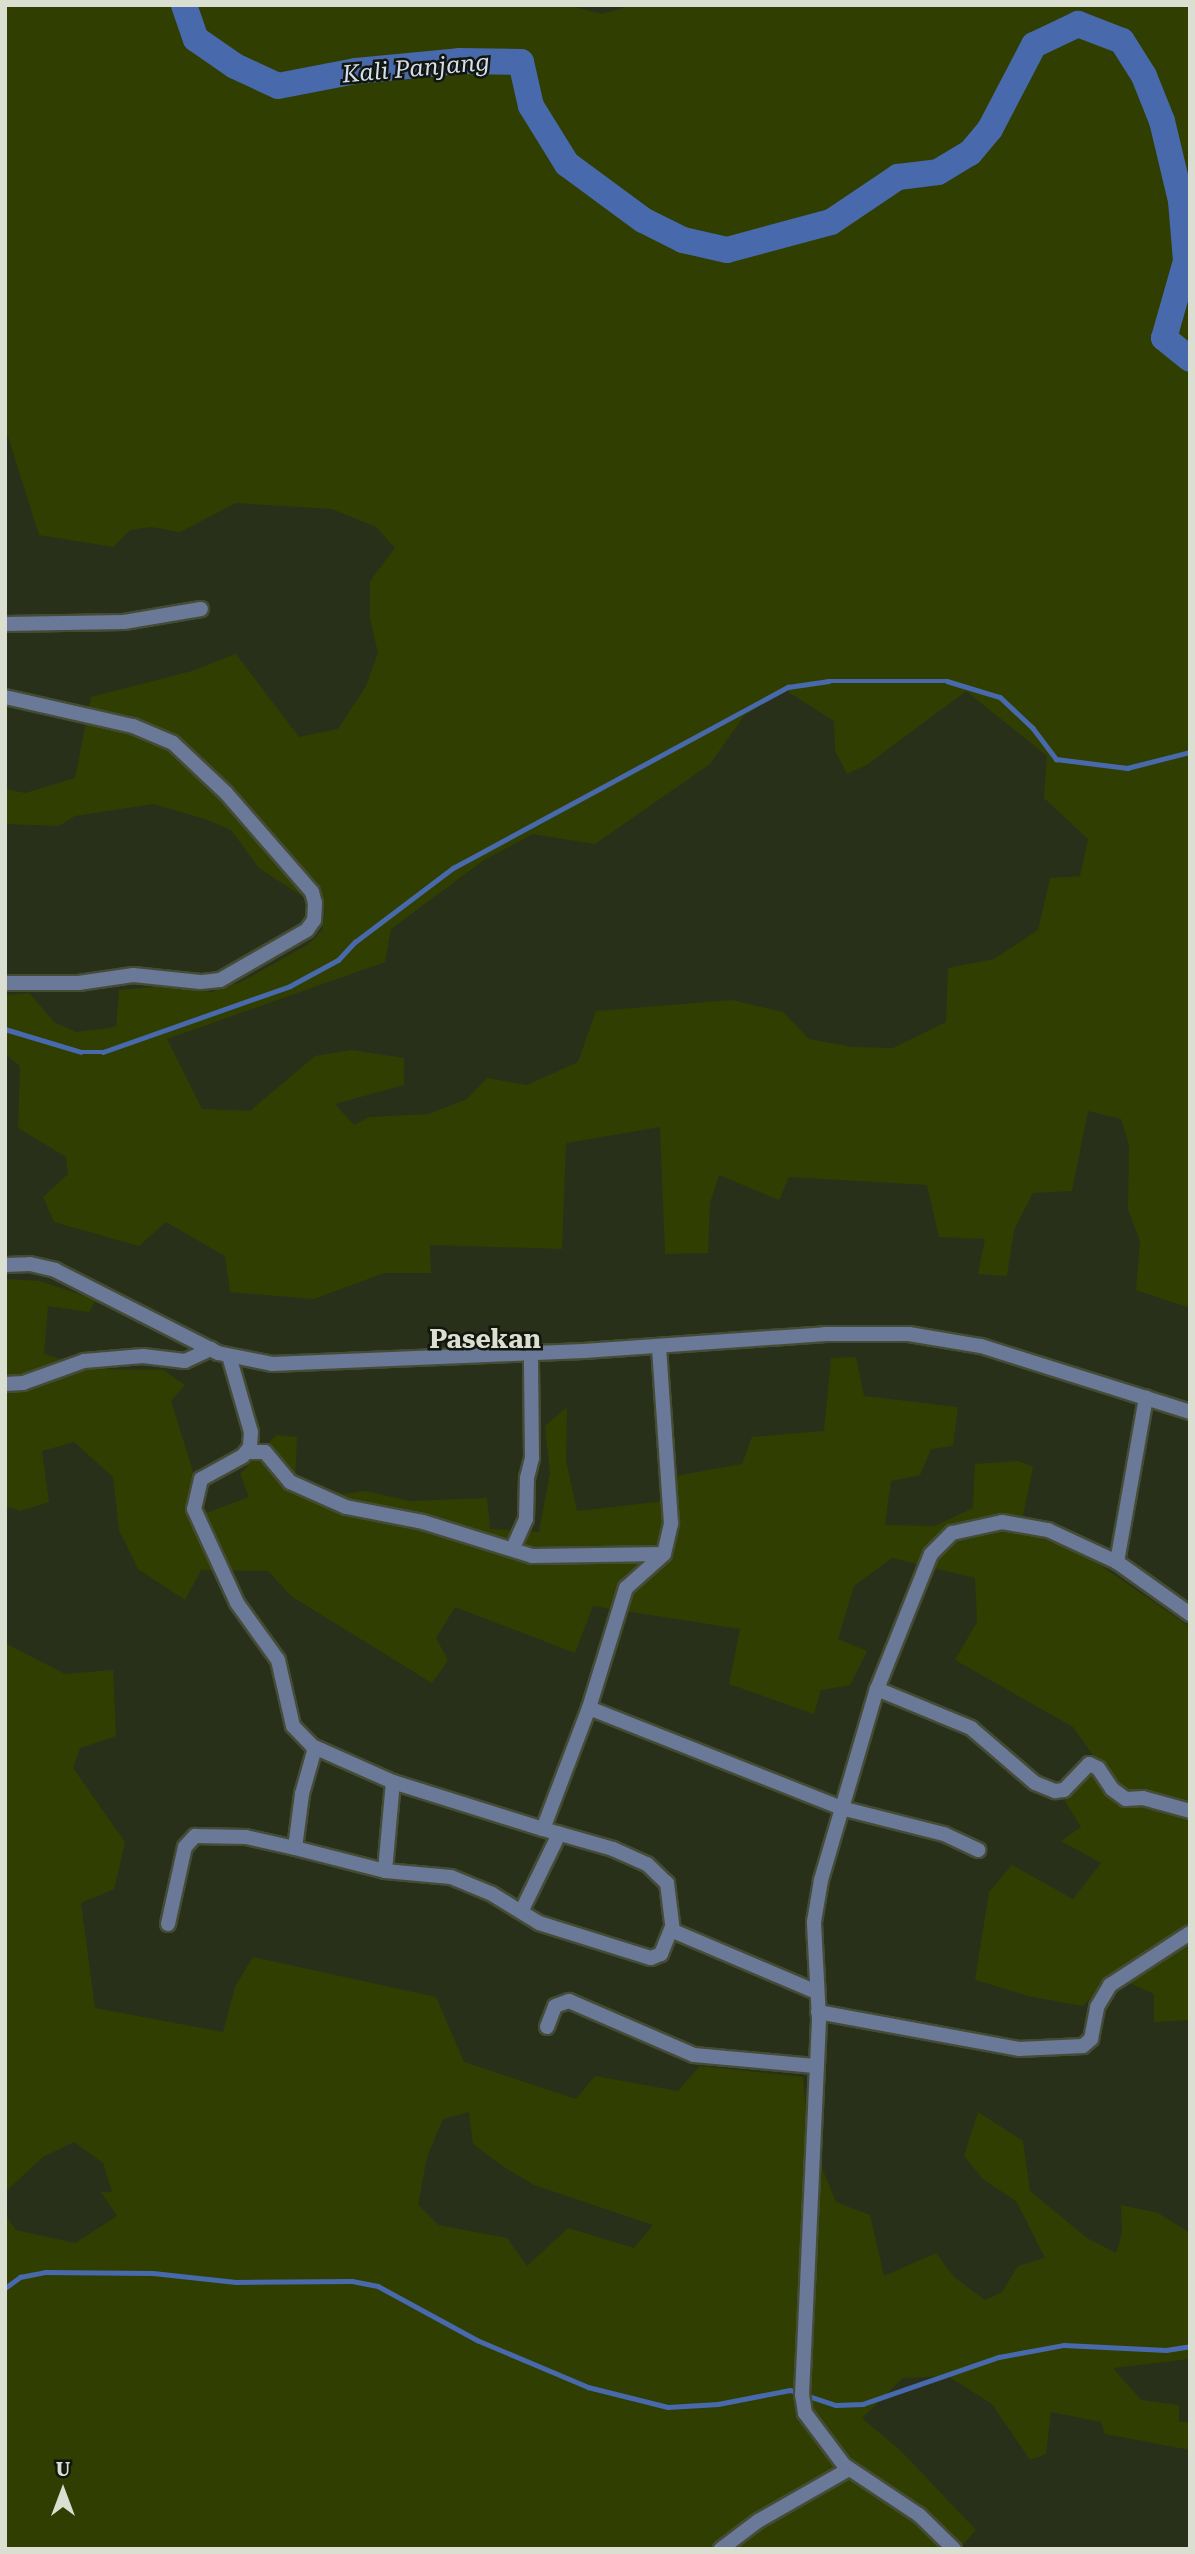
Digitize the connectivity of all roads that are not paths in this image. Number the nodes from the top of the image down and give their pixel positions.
1 (201, 609) dead end
2 (5, 624) edge
3 (5, 697) edge
4 (5, 983) edge
5 (5, 1265) edge
6 (659, 1346) junction
7 (211, 1349) junction
8 (531, 1354) junction
9 (229, 1356) junction
10 (5, 1384) edge
11 (1146, 1398) junction
12 (1190, 1412) edge
13 (247, 1452) junction
14 (513, 1548) junction
15 (664, 1554) junction
16 (1117, 1562) junction
17 (1190, 1614) edge
18 (877, 1689) junction
19 (589, 1708) junction
20 (315, 1748) junction
21 (393, 1782) junction
22 (841, 1808) junction
23 (1190, 1811) edge
24 (543, 1829) junction
25 (559, 1834) junction
26 (295, 1848) junction
27 (979, 1850) dead end
28 (385, 1871) junction
29 (522, 1910) junction
30 (168, 1924) dead end
31 (671, 1929) junction
32 (1190, 1933) edge
33 (817, 1992) junction
34 (818, 2012) junction
35 (547, 2026) dead end
36 (815, 2066) junction
37 (849, 2469) junction
38 (721, 2549) edge
39 (954, 2549) edge

1 - 2 street
3 - 4 street
5 - 7 street
6 - 8 street
6 - 11 street
6 - 15 street
7 - 9 street
7 - 10 street
8 - 9 street
8 - 14 street
9 - 13 street
11 - 12 street
11 - 16 street
13 - 14 street
13 - 20 street
14 - 15 street
15 - 19 street
16 - 17 street
16 - 18 street
18 - 22 street
18 - 23 street
19 - 22 street
19 - 24 street
20 - 21 street
20 - 26 street
21 - 24 street
21 - 28 street
22 - 27 street
22 - 33 street
24 - 25 street
25 - 29 street
25 - 31 street
26 - 28 street
26 - 30 street
28 - 29 street
29 - 31 street
31 - 33 street
32 - 34 street
33 - 34 street
34 - 36 street
35 - 36 street
36 - 37 street
37 - 38 street
37 - 39 street

